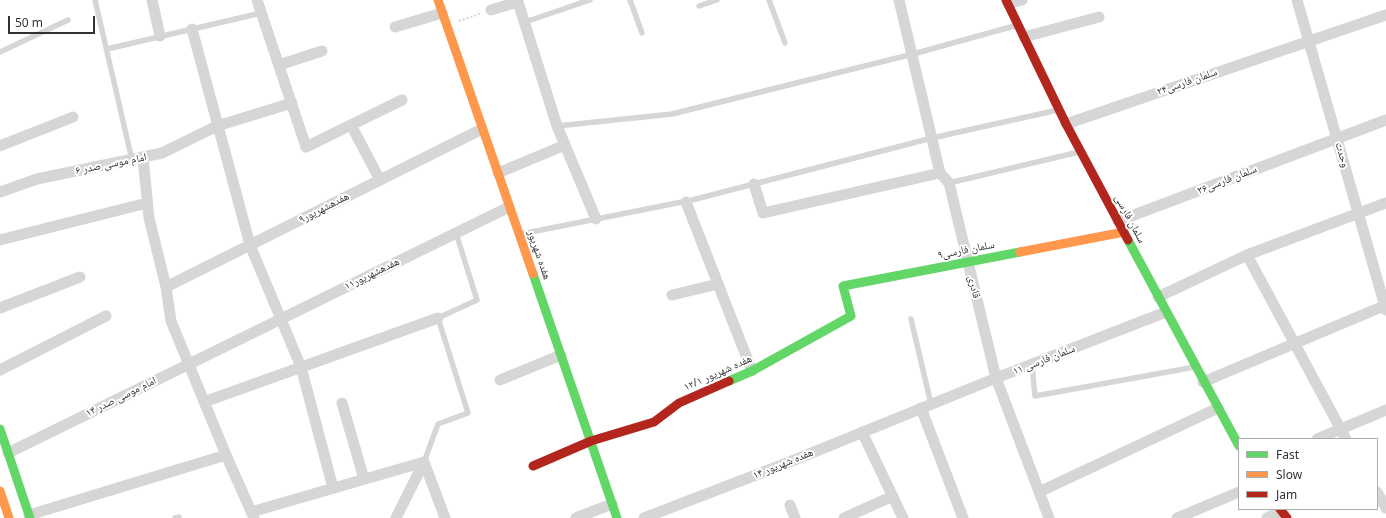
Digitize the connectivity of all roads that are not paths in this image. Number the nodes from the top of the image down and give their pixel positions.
1 (95, 0) edge
2 (152, 0) edge
3 (257, 0) edge
4 (438, 0) edge
5 (590, 0) edge
6 (630, 0) edge
7 (718, 0) edge
8 (769, 0) edge
9 (900, 0) edge
10 (1022, 0) edge
11 (1297, 0) edge
12 (1007, 2) edge
13 (699, 6) dead end
14 (490, 10) road end
15 (261, 13) junction
16 (442, 13) junction
17 (1386, 15) edge
18 (1099, 17) dead end
19 (68, 20) dead end
20 (525, 22) junction
21 (1018, 25) junction
22 (395, 27) dead end
23 (192, 29) junction
24 (642, 33) dead end
25 (160, 36) junction
26 (1024, 37) junction
27 (1309, 41) junction
28 (785, 43) dead end
29 (107, 49) junction
30 (322, 51) dead end
31 (0, 52) edge
32 (913, 54) junction
33 (279, 65) junction
34 (402, 100) dead end
35 (292, 103) junction
36 (1059, 110) junction
37 (73, 117) dead end
38 (1386, 120) edge
39 (1066, 124) junction
40 (351, 125) junction
41 (217, 126) junction
42 (557, 126) junction
43 (482, 129) junction
44 (932, 138) junction
45 (1337, 138) junction
46 (565, 145) junction
47 (0, 146) edge
48 (1081, 152) junction
49 (138, 159) junction
50 (498, 173) junction
51 (940, 173) junction
52 (380, 180) junction
53 (949, 182) junction
54 (754, 184) junction
55 (0, 192) edge
56 (686, 202) junction
57 (148, 203) junction
58 (1386, 203) edge
59 (509, 207) junction
60 (1358, 214) junction
61 (596, 219) junction
62 (1118, 221) junction
63 (1124, 232) junction
64 (456, 233) junction
65 (519, 235) junction
66 (0, 240) edge
67 (250, 246) junction
68 (1247, 255) junction
69 (968, 262) junction
70 (80, 277) dead end
71 (718, 284) junction
72 (166, 288) junction
73 (672, 295) dead end
74 (1158, 296) junction
75 (1386, 307) edge
76 (0, 308) edge
77 (1166, 312) junction
78 (106, 316) dead end
79 (852, 316) joint
80 (438, 318) junction
81 (280, 319) junction
82 (911, 319) dead end
83 (234, 341) joint
84 (1295, 344) junction
85 (561, 355) junction
86 (188, 363) junction
87 (1032, 364) junction
88 (1196, 367) junction
89 (300, 368) junction
90 (0, 370) edge
91 (752, 371) junction
92 (996, 378) junction
93 (500, 380) dead end
94 (1204, 382) junction
95 (204, 402) junction
96 (342, 403) dead end
97 (926, 406) junction
98 (1218, 408) junction
99 (1386, 410) edge
100 (0, 429) edge
101 (862, 432) junction
102 (1343, 434) edge
103 (1322, 438) edge
104 (591, 441) junction
105 (1238, 444) edge
106 (8, 453) junction
107 (226, 456) junction
108 (424, 462) junction
109 (533, 466) dead end
110 (364, 479) junction
111 (332, 488) junction
112 (0, 491) edge
113 (1039, 492) junction
114 (1238, 492) edge
115 (1378, 494) edge
116 (893, 496) junction
117 (612, 504) junction
118 (790, 504) dead end
119 (1386, 508) edge
120 (1283, 513) edge
121 (252, 515) edge
122 (30, 516) edge
123 (9, 518) edge
124 (396, 518) edge
125 (445, 518) edge
126 (576, 518) edge
127 (617, 518) edge
128 (644, 518) edge
129 (795, 518) edge
130 (844, 518) edge
131 (903, 518) edge
132 (963, 518) edge
133 (1049, 518) edge
134 (1177, 518) edge
135 (1267, 518) edge

1 - 29 lane
2 - 25 street
3 - 15 street
4 - 16 street, هفده شهریور
5 - 20 lane
6 - 24 lane
7 - 13 lane
8 - 28 lane
9 - 32 street
10 - 12 street
11 - 27 street, وحدت
12 - 21 street, سلمان فارسی
14 - 20 street
15 - 23 lane
15 - 33 street
16 - 22 street
16 - 43 street, هفده شهریور
17 - 27 street, سلمان فارسی۲۴
18 - 26 street
19 - 31 lane
20 - 42 street
21 - 26 street, سلمان فارسی
21 - 32 lane
23 - 25 lane
23 - 41 street
25 - 29 lane
26 - 36 street, سلمان فارسی
27 - 39 street, سلمان فارسی۲۴
27 - 45 street, وحدت
29 - 49 lane
30 - 33 street
32 - 42 lane
32 - 44 street
33 - 35 street
34 - 40 street
35 - 40 street
35 - 41 street, امام موسی صدر ۶
36 - 39 street, سلمان فارسی
36 - 44 lane
37 - 47 street
38 - 45 street, سلمان فارسی۲۶
39 - 48 street, سلمان فارسی
40 - 52 street
41 - 49 street, امام موسی صدر ۶
41 - 67 street
42 - 46 street
43 - 50 street, هفده شهریور
43 - 52 street, هفدهشهریور۹
44 - 51 street
44 - 54 lane
45 - 60 street, وحدت
45 - 62 street, سلمان فارسی۲۶
46 - 50 street
46 - 61 street
48 - 53 lane
48 - 62 street, سلمان فارسی
49 - 55 street, امام موسی صدر ۶
49 - 57 street
50 - 59 street, هفده شهریور
51 - 53 street
51 - 54 street
52 - 67 street, هفدهشهریور۹
53 - 69 street, قادری
54 - 56 lane
56 - 61 lane
56 - 71 street
57 - 66 street
57 - 72 street
58 - 60 street
59 - 64 street, هفدهشهریور۱۱
59 - 65 street, هفده شهریور
60 - 68 street
60 - 75 street, وحدت
61 - 65 lane
62 - 63 street, سلمان فارسی
63 - 69 street, سلمان فارسی۹
63 - 74 street, سلمان فارسی
64 - 80 lane
64 - 81 street, هفدهشهریور۱۱
65 - 85 street, هفده شهریور
67 - 72 street, هفدهشهریور۹
67 - 81 street
68 - 74 street
68 - 84 street
69 - 79 street, سلمان فارسی۹
69 - 92 street, قادری
70 - 76 street
71 - 73 street
71 - 91 street
72 - 86 street
74 - 77 street, سلمان فارسی
75 - 84 street
77 - 87 street, سلمان فارسی ۱۱
77 - 88 street, سلمان فارسی
78 - 90 street
79 - 91 street, هفده شهریور ۱۲/۱
80 - 89 street
80 - 108 lane
81 - 83 street, هفدهشهریور۱۱
81 - 89 street
82 - 97 lane
83 - 86 street, امام موسی صدر ۱۴
84 - 94 street
84 - 102 street
85 - 93 street
85 - 104 street, هفده شهریور
86 - 95 street
86 - 106 street, امام موسی صدر ۱۴
87 - 88 lane
87 - 92 street, سلمان فارسی ۱۱
88 - 94 street, سلمان فارسی
89 - 95 street
89 - 111 street
91 - 104 street, هفده شهریور ۱۲/۱
92 - 97 street, سلمان فارسی ۱۱
92 - 113 street, قادری
94 - 98 street, سلمان فارسی
95 - 107 street
96 - 110 street
97 - 101 street, هفده شهریور ۱۴
97 - 132 street
98 - 105 street, سلمان فارسی
98 - 113 street
99 - 102 street
100 - 106 street
101 - 116 street
101 - 128 street, هفده شهریور ۱۴
102 - 103 street
104 - 109 street, هفده شهریور ۱۲/۱
104 - 117 street, هفده شهریور
106 - 122 street
107 - 121 street
107 - 122 street
108 - 110 street
108 - 124 street
108 - 125 street
110 - 111 street
111 - 121 street
112 - 123 street
113 - 133 street, قادری
114 - 134 street
115 - 119 street
116 - 130 street
116 - 131 street
117 - 126 street
117 - 127 street, هفده شهریور
118 - 129 street
120 - 135 street

